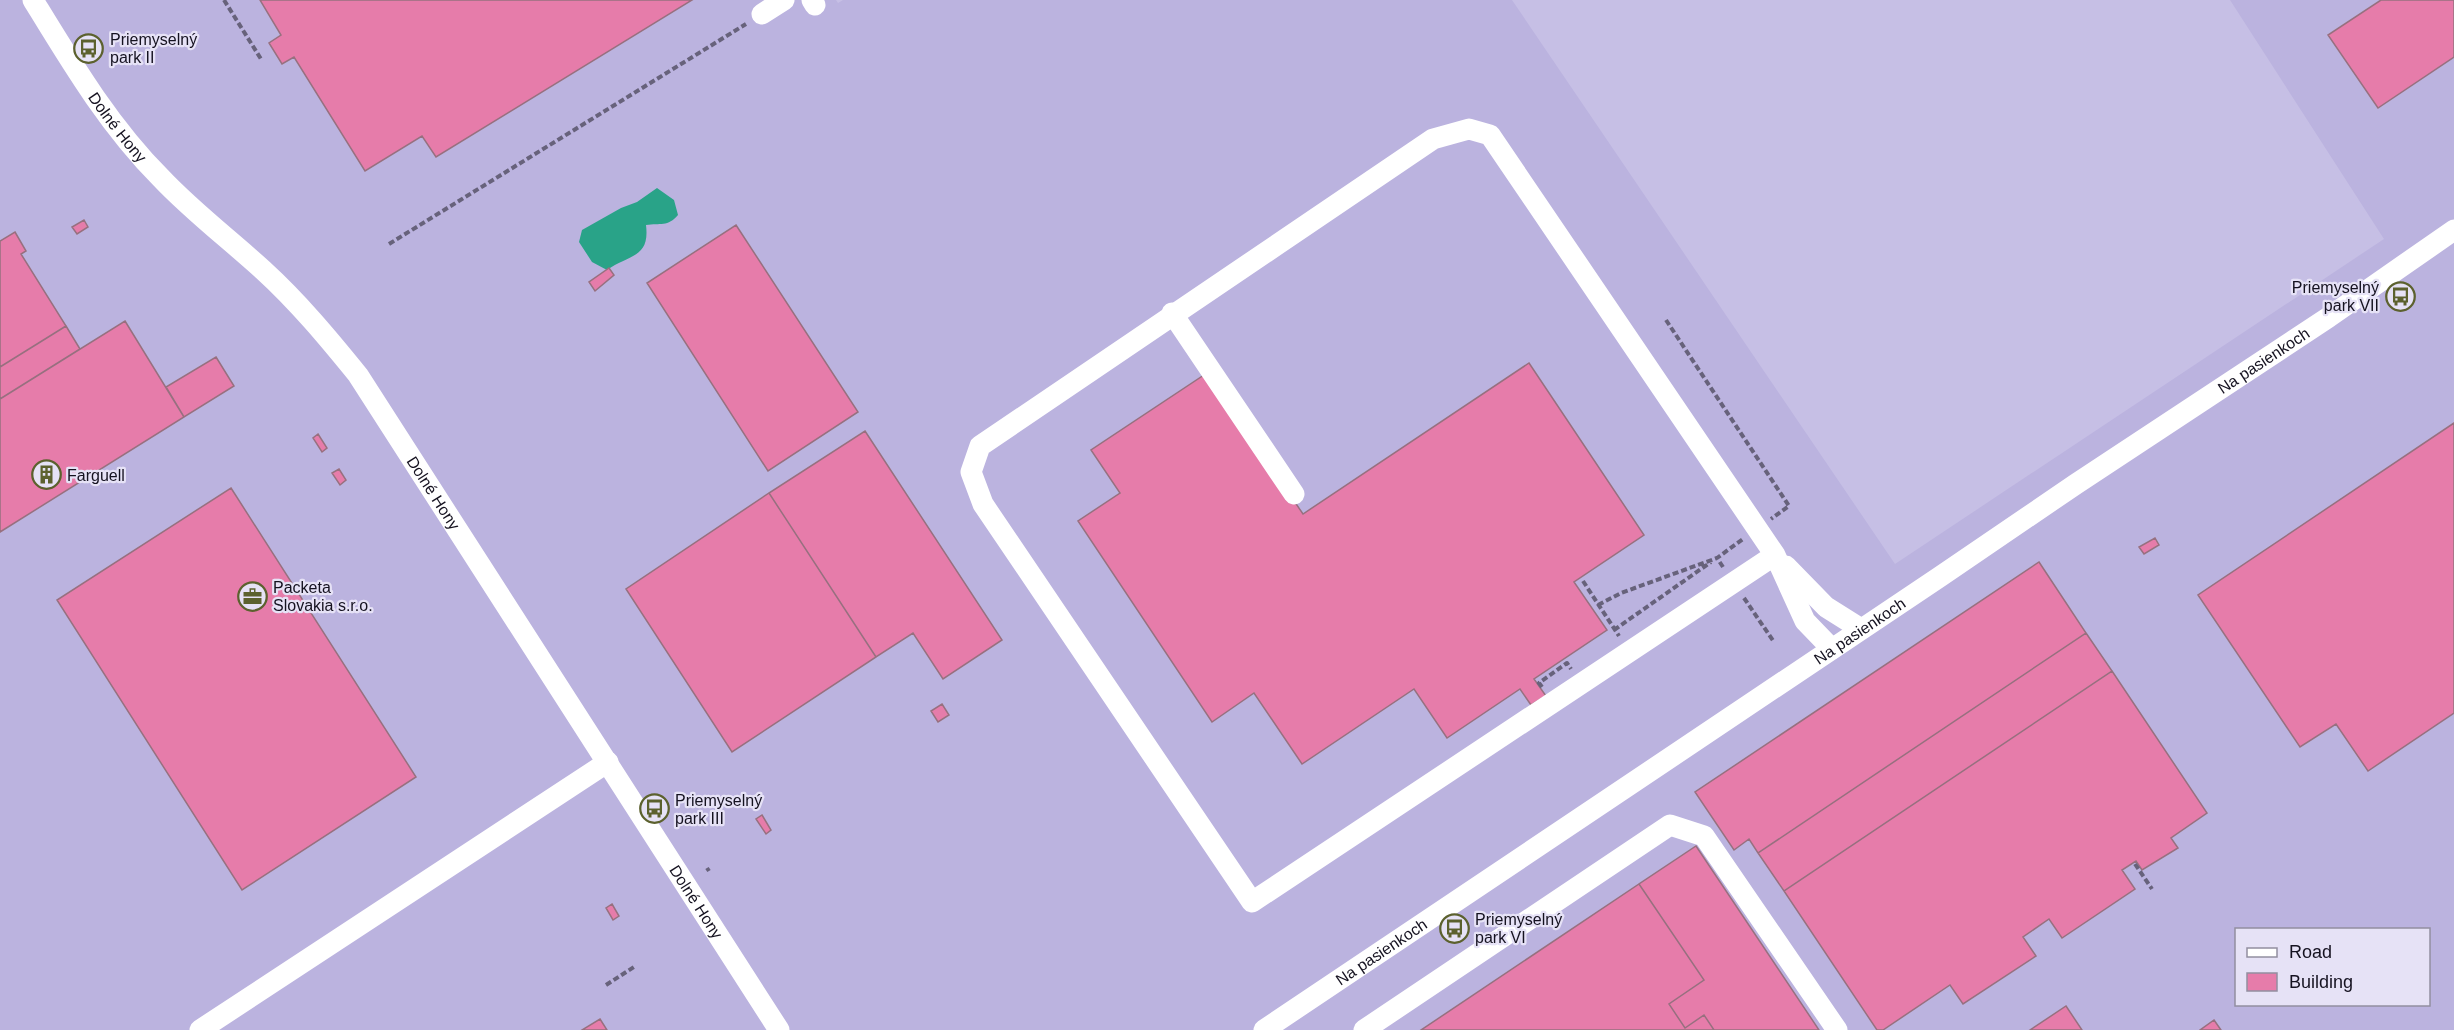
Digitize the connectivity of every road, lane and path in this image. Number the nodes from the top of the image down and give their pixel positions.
1 (33, 0) edge
2 (224, 0) edge
3 (784, 0) edge
4 (762, 14) joint
5 (261, 59) dead end
6 (2454, 230) edge
7 (389, 244) dead end
8 (1172, 313) junction
9 (1294, 495) dead end
10 (1775, 555) junction
11 (1583, 581) dead end
12 (1598, 605) junction
13 (1861, 629) junction
14 (1614, 630) junction
15 (1623, 643) dead end
16 (1832, 649) junction
17 (1575, 674) dead end
18 (1551, 702) junction
19 (608, 762) junction
20 (2135, 864) dead end
21 (2152, 889) dead end
22 (634, 967) dead end
23 (606, 985) dead end
24 (200, 1030) edge
25 (779, 1030) edge
26 (1264, 1030) edge
27 (1364, 1030) edge
28 (1837, 1030) edge

1 - 19 street, Dolné Hony
2 - 5 path
3 - 4 street
4 - 7 path
6 - 13 street, Na pasienkoch
8 - 9 street
8 - 10 street
8 - 18 street
10 - 13 street
10 - 16 street
10 - 18 street
11 - 12 path
12 - 14 path
12 - 14 path
13 - 16 street, Na pasienkoch
14 - 15 path
16 - 26 street, Na pasienkoch
17 - 18 path
19 - 24 street
19 - 25 street, Dolné Hony
20 - 21 path
22 - 23 path
27 - 28 street

